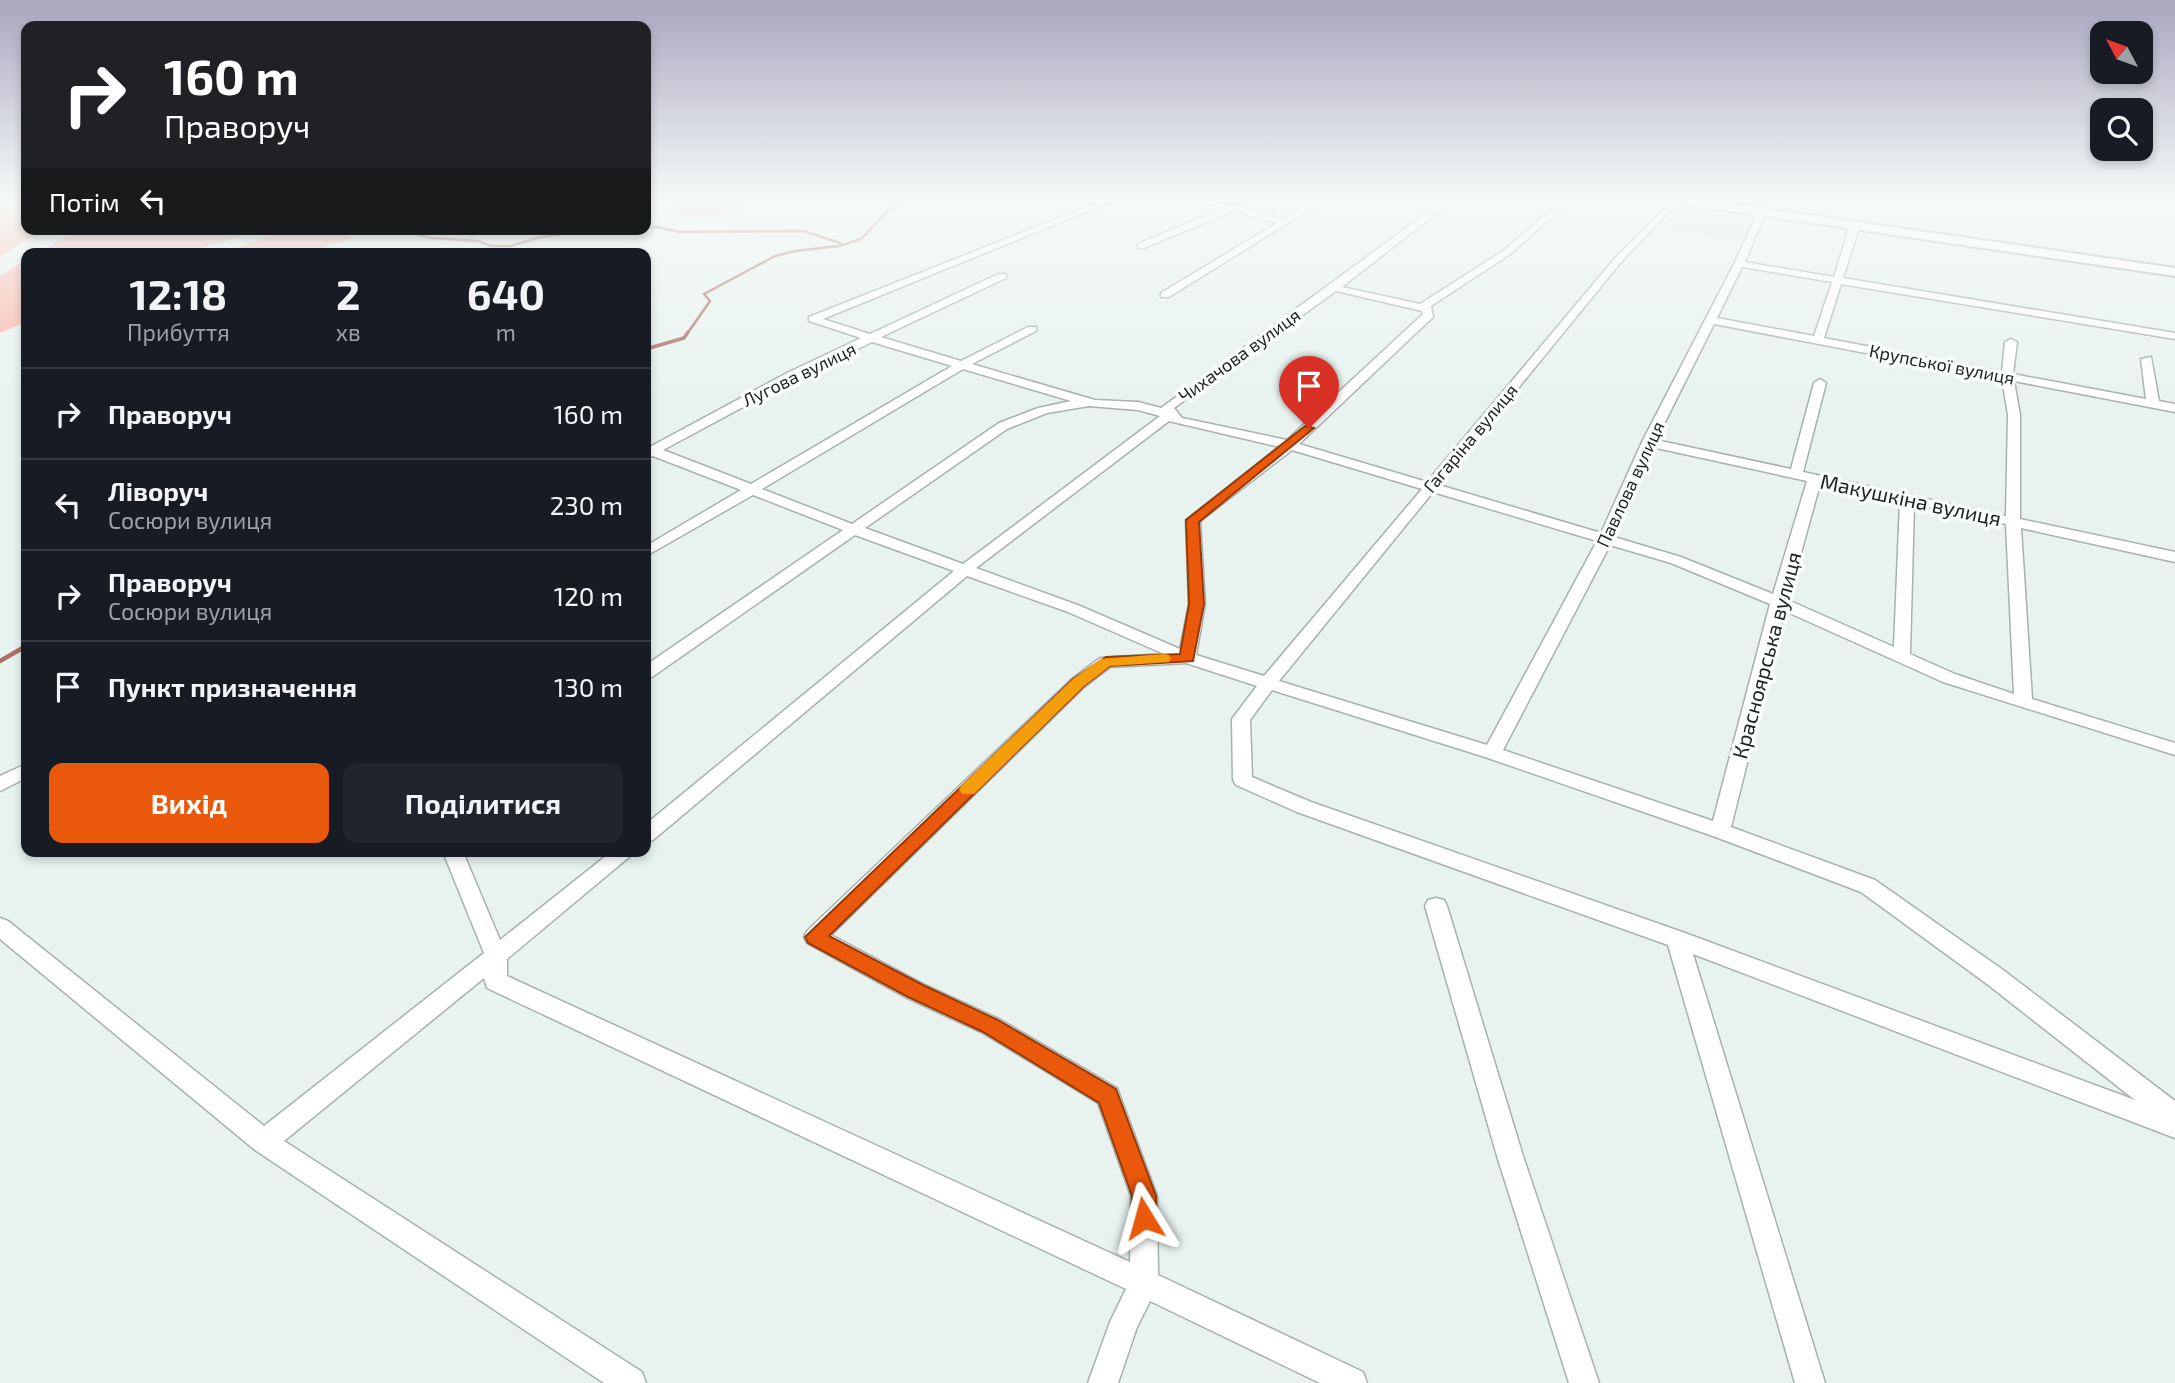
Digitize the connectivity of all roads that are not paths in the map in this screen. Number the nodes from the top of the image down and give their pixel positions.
1 (954, 263) edge
2 (1218, 263) edge
3 (1367, 263) edge
4 (1491, 263) edge
5 (1616, 263) edge
6 (1842, 263) edge
7 (2111, 263) edge
8 (1739, 264) joint
9 (2175, 272) edge
10 (1002, 276) dead end
11 (1836, 279) junction
12 (1334, 288) junction
13 (1165, 295) dead end
14 (1426, 309) junction
15 (1710, 320) junction
16 (1032, 329) dead end
17 (2175, 336) edge
18 (871, 338) junction
19 (1818, 341) junction
20 (2011, 342) dead end
21 (2147, 359) dead end
22 (960, 366) junction
23 (2007, 376) junction
24 (1820, 383) dead end
25 (1094, 404) junction
26 (2153, 404) junction
27 (2175, 408) edge
28 (1170, 414) junction
29 (1648, 442) junction
30 (1290, 445) junction
31 (651, 451) edge
32 (651, 452) edge
33 (1796, 474) junction
34 (1814, 479) junction
35 (1431, 485) junction
36 (753, 490) junction
37 (1907, 499) junction
38 (2013, 521) junction
39 (853, 529) junction
40 (1606, 538) junction
41 (651, 549) edge
42 (2175, 557) edge
43 (966, 570) junction
44 (1779, 602) junction
45 (1902, 657) junction
46 (1187, 658) junction
47 (651, 670) edge
48 (1269, 682) junction
49 (2023, 703) junction
50 (2175, 749) edge
51 (1492, 753) junction
52 (21, 773) edge
53 (0, 784) edge
54 (651, 831) edge
55 (1720, 831) junction
56 (455, 857) edge
57 (619, 857) edge
58 (1436, 906) dead end
59 (0, 927) edge
60 (1677, 939) junction
61 (496, 956) junction
62 (2175, 1116) edge
63 (2175, 1126) edge
64 (264, 1142) junction
65 (1144, 1283) junction
66 (631, 1383) edge
67 (1103, 1383) edge
68 (1352, 1383) edge
69 (1584, 1383) edge
70 (1810, 1383) edge

1 - 18 street, Лугова вулиця
2 - 13 street
3 - 12 street, Чихачова вулиця
4 - 14 street
5 - 35 street, Гагаріна вулиця
6 - 11 street
7 - 9 main road
8 - 11 street
8 - 15 street, Павлова вулиця
10 - 18 street
11 - 17 street
11 - 19 street
12 - 14 street
12 - 28 street, Чихачова вулиця
14 - 30 street
15 - 19 street, Крупської вулиця
15 - 29 street, Павлова вулиця
16 - 22 street
18 - 22 street
18 - 31 street, Лугова вулиця
19 - 23 street, Крупської вулиця
20 - 23 street
21 - 26 street
22 - 25 street
22 - 36 street
23 - 26 street, Крупської вулиця
23 - 38 street
24 - 33 street
25 - 28 street
25 - 39 street
26 - 27 street, Крупської вулиця
28 - 30 street
28 - 43 street
29 - 33 street, Макушкіна вулиця
29 - 40 street, Павлова вулиця
30 - 35 street
30 - 46 street
32 - 36 street
33 - 34 street, Макушкіна вулиця
34 - 37 street, Макушкіна вулиця
34 - 44 street, Красноярська вулиця
35 - 40 street
35 - 48 street, Гагаріна вулиця
36 - 39 street
36 - 41 street
37 - 38 street, Макушкіна вулиця
37 - 45 street
38 - 42 street, Макушкіна вулиця
38 - 49 street
39 - 43 street
39 - 47 street
40 - 44 street
40 - 51 street, Павлова вулиця
43 - 46 street
43 - 54 street
44 - 45 street
44 - 55 street, Красноярська вулиця
45 - 49 street
46 - 48 street
46 - 65 street
48 - 51 street
48 - 60 street, Гагаріна вулиця
49 - 50 street
51 - 55 street
52 - 53 street
55 - 62 street
56 - 61 street
57 - 61 street
58 - 69 street
59 - 64 street
60 - 63 street
60 - 70 street
61 - 64 street
61 - 65 street
64 - 66 street
65 - 67 street
65 - 68 street

